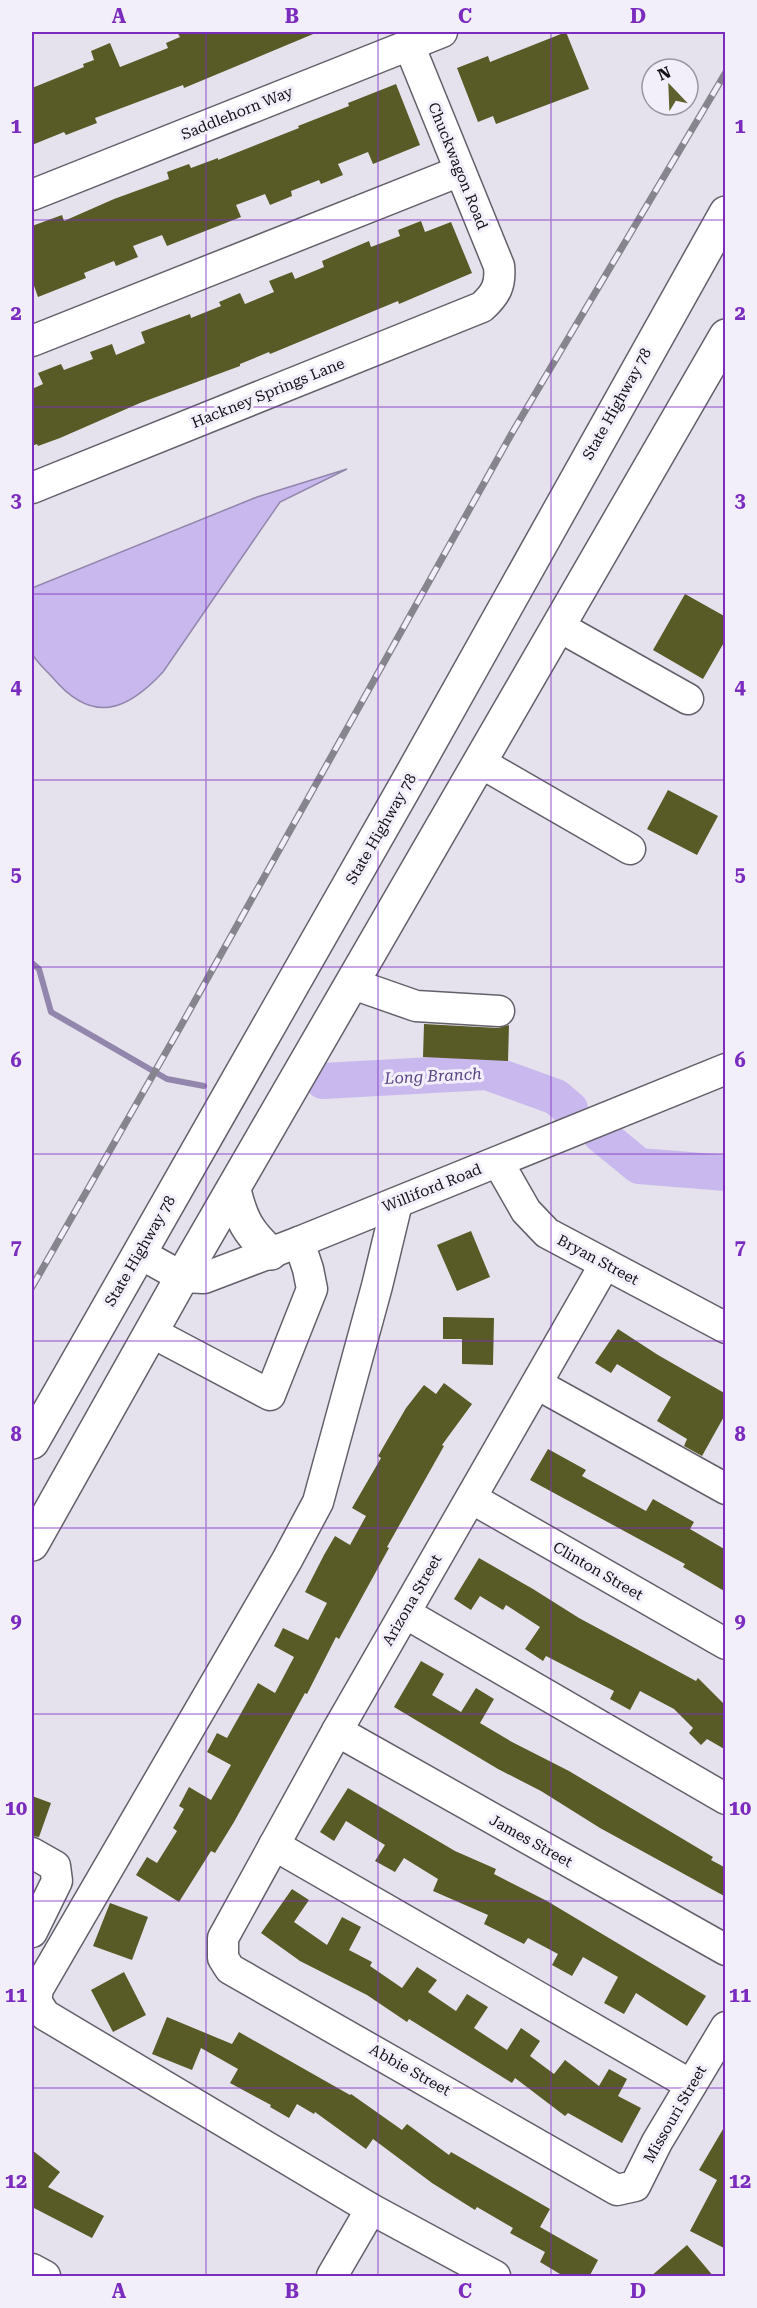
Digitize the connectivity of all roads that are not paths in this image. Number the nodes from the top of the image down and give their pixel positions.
1 (442, 32) edge
2 (409, 45) junction
3 (460, 171) junction
4 (32, 195) edge
5 (726, 213) edge
6 (498, 288) joint
7 (726, 336) edge
8 (32, 341) edge
9 (32, 488) edge
10 (558, 626) junction
11 (688, 699) dead end
12 (481, 763) junction
13 (630, 849) dead end
14 (353, 984) junction
15 (499, 1011) dead end
16 (726, 1069) edge
17 (498, 1162) junction
18 (234, 1190) junction
19 (397, 1203) junction
20 (285, 1248) junction
21 (139, 1253) junction
22 (605, 1264) junction
23 (182, 1277) junction
24 (726, 1328) edge
25 (151, 1332) junction
26 (537, 1384) junction
27 (32, 1442) edge
28 (726, 1490) edge
29 (471, 1498) junction
30 (32, 1544) edge
31 (405, 1613) junction
32 (726, 1644) edge
33 (337, 1731) junction
34 (726, 1799) edge
35 (274, 1845) junction
36 (32, 1853) edge
37 (32, 1932) edge
38 (222, 1938) joint
39 (726, 1950) edge
40 (726, 2027) edge
41 (691, 2085) junction
42 (617, 2190) joint
43 (371, 2209) junction
44 (32, 2269) edge
45 (45, 2277) edge
46 (332, 2277) edge
47 (495, 2277) edge

1 - 2 street, Saddlehorn Way
2 - 3 street, Chuckwagon Road
2 - 4 street, Saddlehorn Way
3 - 6 street, Chuckwagon Road
3 - 8 street
5 - 21 main road, State Highway 78
6 - 9 street, Hackney Springs Lane
7 - 10 main road
10 - 11 street
10 - 12 main road
12 - 13 street
12 - 14 main road
14 - 15 street
14 - 18 main road
16 - 17 street, Williford Road
17 - 19 street, Williford Road
17 - 22 street, Bryan Street
18 - 20 main road
18 - 23 main road
19 - 20 street, Williford Road
19 - 43 street
20 - 23 street, Williford Road
20 - 25 street
21 - 23 street
21 - 27 main road, State Highway 78
22 - 24 street, Bryan Street
22 - 26 street, Arizona Street
23 - 25 main road
25 - 30 main road
26 - 28 street
26 - 29 street, Arizona Street
29 - 31 street, Arizona Street
29 - 32 street, Clinton Street
31 - 33 street, Arizona Street
31 - 34 street
33 - 35 street, Arizona Street
33 - 39 street, James Street
35 - 38 street, Arizona Street
35 - 41 street
36 - 37 street
38 - 42 street, Abbie Street
40 - 41 street, Missouri Street
41 - 42 street, Missouri Street
43 - 46 street
43 - 47 street
44 - 45 street

